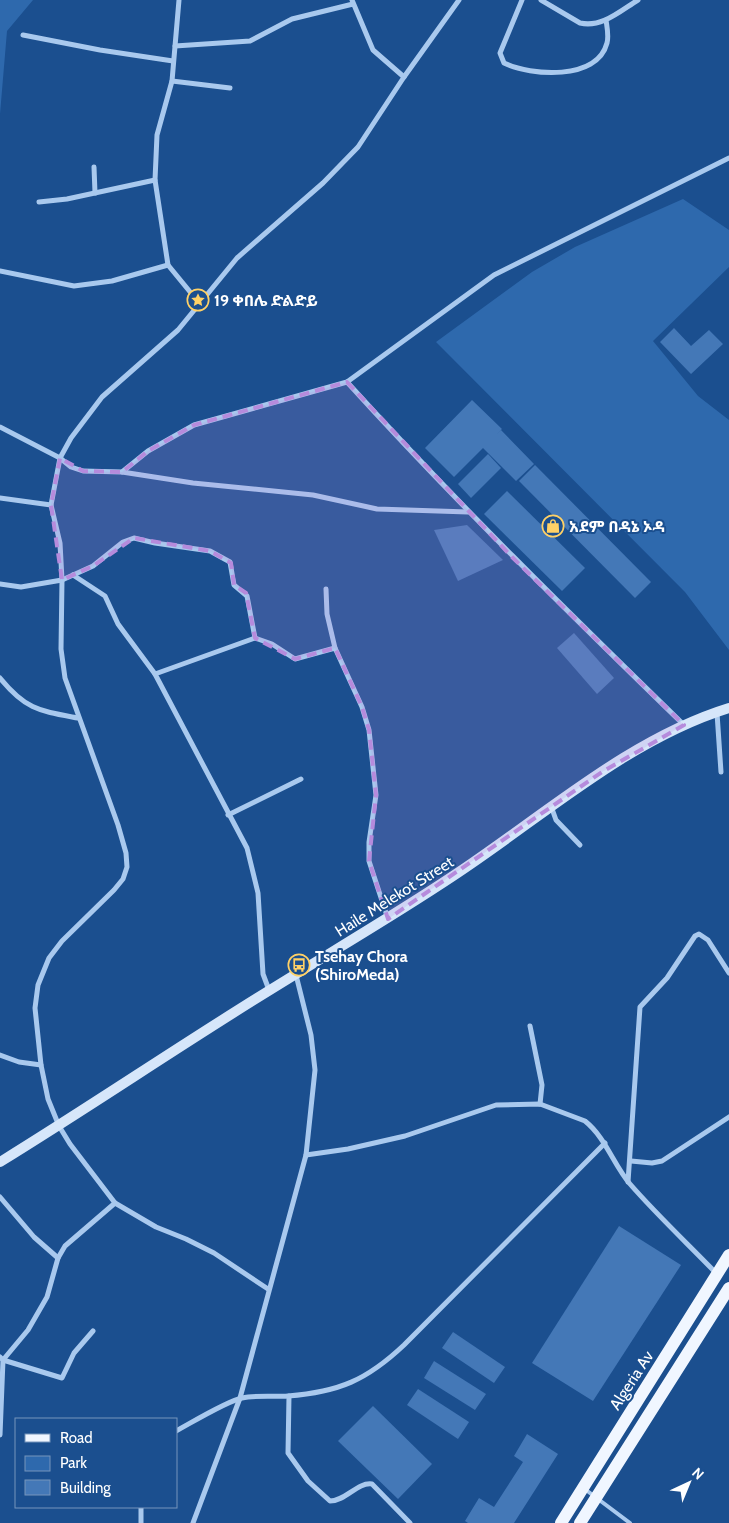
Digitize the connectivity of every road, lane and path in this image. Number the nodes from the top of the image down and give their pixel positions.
1 (178, 0) edge
2 (460, 0) edge
3 (522, 0) edge
4 (541, 0) edge
5 (634, 1) edge
6 (352, 2) edge
7 (606, 20) junction
8 (23, 35) dead end
9 (175, 46) junction
10 (173, 61) junction
11 (404, 77) junction
12 (172, 81) junction
13 (230, 88) dead end
14 (729, 158) edge
15 (94, 167) dead end
16 (155, 180) junction
17 (95, 193) junction
18 (39, 202) dead end
19 (168, 265) junction
20 (0, 271) edge
21 (200, 304) junction
22 (347, 382) junction
23 (0, 426) edge
24 (60, 458) junction
25 (122, 472) junction
26 (0, 498) edge
27 (51, 504) junction
28 (468, 512) junction
29 (74, 575) junction
30 (62, 580) junction
31 (0, 584) edge
32 (326, 589) dead end
33 (255, 638) junction
34 (335, 648) junction
35 (155, 674) junction
36 (0, 678) edge
37 (729, 708) edge
38 (717, 712) junction
39 (78, 718) junction
40 (684, 725) junction
41 (721, 772) dead end
42 (301, 779) dead end
43 (551, 806) junction
44 (228, 815) junction
45 (580, 845) dead end
46 (388, 919) junction
47 (729, 973) edge
48 (296, 975) junction
49 (269, 990) junction
50 (530, 1026) dead end
51 (0, 1055) edge
52 (41, 1065) junction
53 (540, 1104) junction
54 (729, 1117) edge
55 (59, 1126) junction
56 (605, 1143) junction
57 (306, 1155) junction
58 (631, 1161) junction
59 (0, 1162) edge
60 (628, 1182) junction
61 (0, 1197) edge
62 (115, 1203) junction
63 (729, 1254) edge
64 (58, 1258) junction
65 (717, 1274) junction
66 (729, 1288) edge
67 (268, 1289) junction
68 (94, 1331) dead end
69 (1, 1359) edge
70 (289, 1396) junction
71 (240, 1398) junction
72 (178, 1430) edge
73 (0, 1435) edge
74 (583, 1488) junction
75 (596, 1499) junction
76 (141, 1508) edge
77 (625, 1519) junction
78 (141, 1523) edge
79 (192, 1523) edge
80 (410, 1523) edge
81 (561, 1523) edge
82 (580, 1523) edge
83 (619, 1523) edge
84 (630, 1523) edge

1 - 9 street
2 - 11 street
3 - 7 street
4 - 7 street
5 - 7 street
6 - 9 street
6 - 11 street
8 - 10 street
9 - 10 street
10 - 12 street
11 - 21 street
12 - 13 street
12 - 16 street
14 - 22 street
15 - 17 street
16 - 17 street
16 - 19 street
17 - 18 street
19 - 20 street
19 - 21 street
21 - 24 street
22 - 25 street
22 - 28 street
23 - 24 street
24 - 25 street
24 - 27 street
25 - 28 street
26 - 27 street
27 - 30 street
28 - 40 street
29 - 30 street
29 - 33 street
29 - 35 street
30 - 31 street
30 - 39 street
32 - 34 street
33 - 34 street
33 - 35 street
34 - 46 street
35 - 44 street
36 - 39 street
37 - 38 main road, Haile Melekot Street
38 - 40 main road, Haile Melekot Street
38 - 41 street
39 - 52 street
40 - 43 main road, Haile Melekot Street
42 - 44 street
43 - 45 street
43 - 46 main road, Haile Melekot Street
44 - 49 street
46 - 48 main road, Haile Melekot Street
47 - 58 street
48 - 49 main road, Haile Melekot Street
48 - 57 street
49 - 55 main road, Haile Melekot Street
50 - 53 street
51 - 52 street
52 - 55 street
53 - 56 street
53 - 57 street
54 - 58 street
55 - 59 main road, Haile Melekot Street
55 - 62 street
56 - 60 street
56 - 70 street
57 - 67 street
58 - 60 street
60 - 65 street
61 - 64 street
62 - 64 street
62 - 67 street
63 - 65 main road, Algeria Av
64 - 69 street
65 - 74 main road, Algeria Av
66 - 75 main road, Algeria Av
67 - 71 street
68 - 69 street
69 - 73 street
70 - 71 street
70 - 80 street
71 - 72 street
71 - 79 street
74 - 75 lane
74 - 81 main road, Algeria Av
75 - 77 lane
75 - 82 main road, Algeria Av
76 - 78 street
77 - 83 lane
77 - 84 lane

